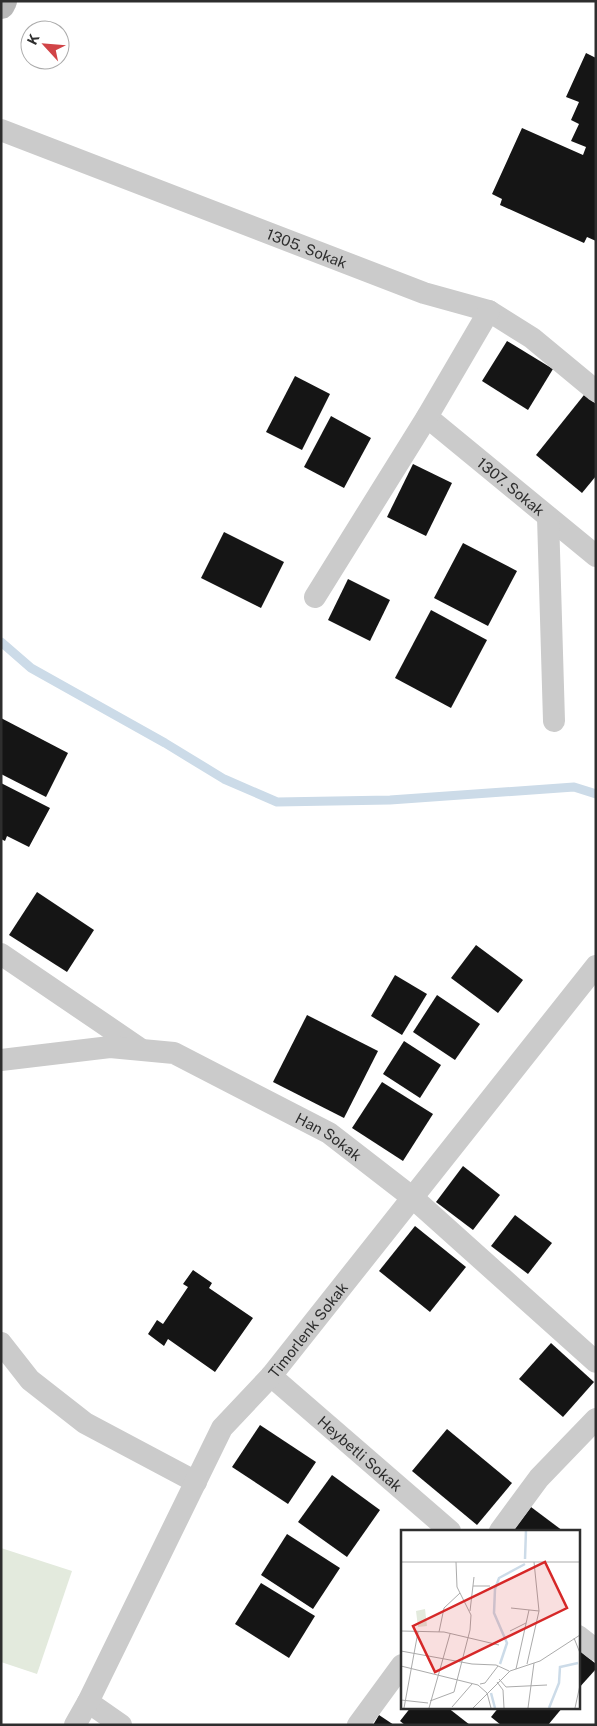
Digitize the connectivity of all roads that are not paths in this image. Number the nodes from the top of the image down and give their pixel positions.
1 (1, 130) edge
2 (489, 311) junction
3 (596, 391) edge
4 (427, 417) junction
5 (548, 517) junction
6 (596, 556) edge
7 (315, 597) dead end
8 (554, 721) dead end
9 (1, 954) edge
10 (596, 966) edge
11 (142, 1050) junction
12 (1, 1060) edge
13 (413, 1198) junction
14 (1, 1343) edge
15 (596, 1362) edge
16 (270, 1376) junction
17 (596, 1419) edge
18 (196, 1482) junction
19 (449, 1530) edge
20 (501, 1530) edge
21 (580, 1638) edge
22 (596, 1650) edge
23 (401, 1666) edge
24 (88, 1702) junction
25 (75, 1725) edge
26 (121, 1725) edge
27 (358, 1725) edge

1 - 2 street, 1305. Sokak
2 - 3 street, 1305. Sokak
2 - 4 street
4 - 5 street, 1307. Sokak
4 - 7 street
5 - 6 street, 1307. Sokak
5 - 8 street
9 - 11 street
10 - 13 street, Timorlenk Sokak
11 - 12 street, Han Sokak
11 - 13 street, Han Sokak
13 - 15 street, Han Sokak
13 - 16 street, Timorlenk Sokak
14 - 18 street
16 - 18 street, Timorlenk Sokak
16 - 19 street, Heybetli Sokak
17 - 20 street
18 - 24 street, Timorlenk Sokak
21 - 22 street
23 - 27 street
24 - 25 street, Timorlenk Sokak
24 - 26 street

